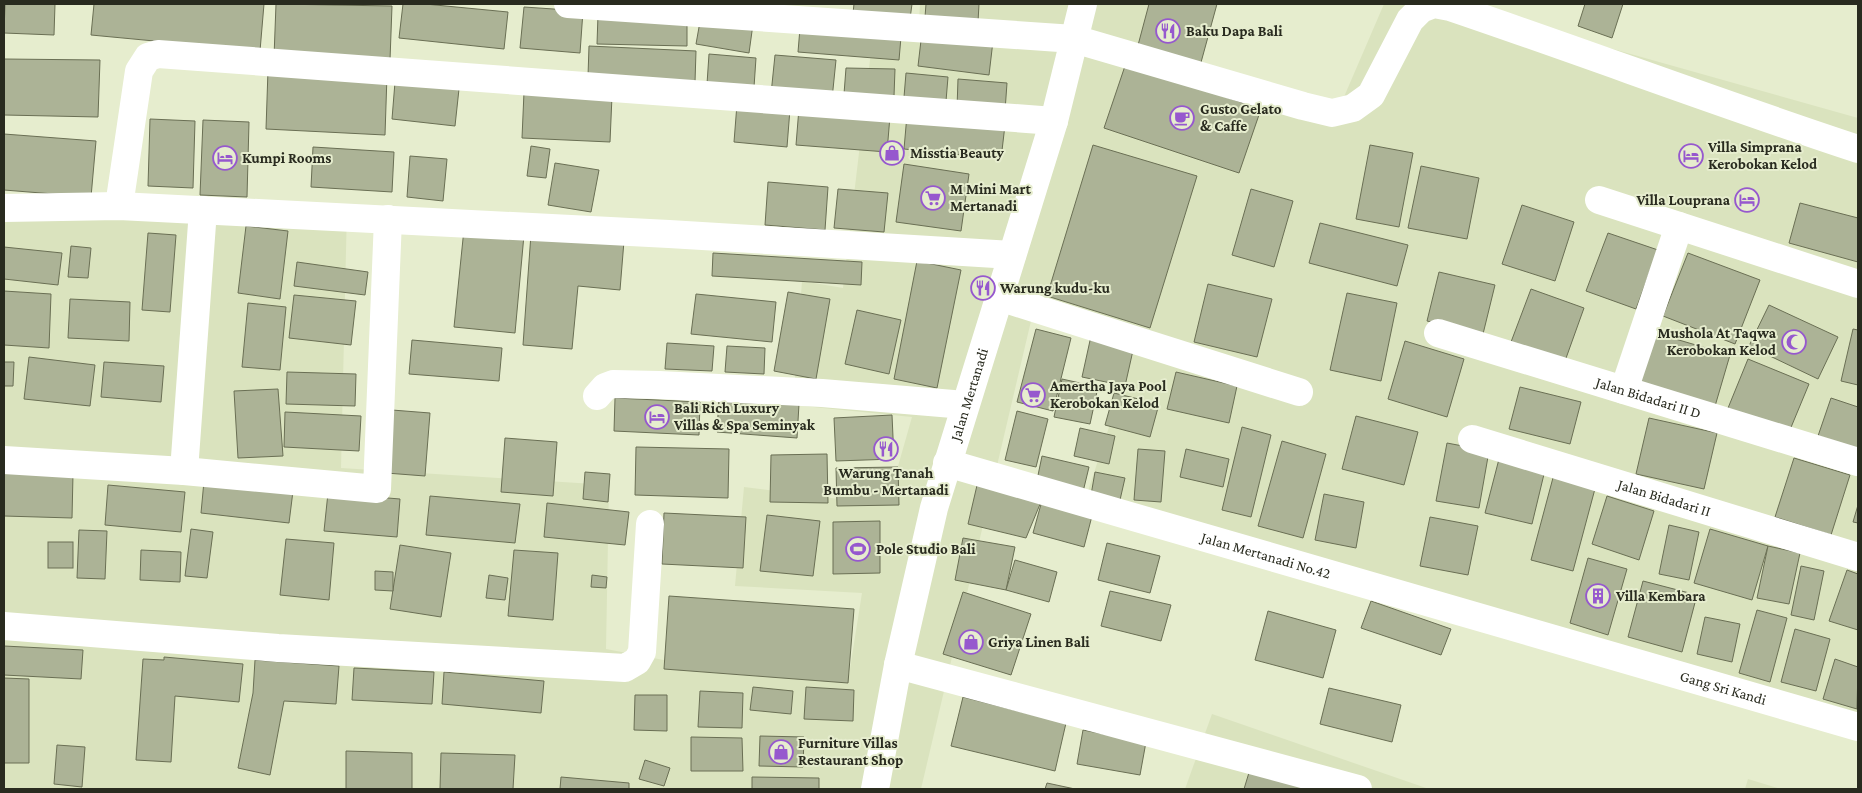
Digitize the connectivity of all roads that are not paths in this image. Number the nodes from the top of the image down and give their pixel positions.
1 (568, 4) edge
2 (1083, 4) edge
3 (1074, 39) junction
4 (1054, 121) junction
5 (1858, 149) edge
6 (1599, 200) dead end
7 (119, 206) junction
8 (4, 208) edge
9 (203, 210) junction
10 (388, 219) junction
11 (1679, 226) junction
12 (1012, 255) junction
13 (1858, 284) edge
14 (999, 297) junction
15 (1438, 334) dead end
16 (1624, 390) junction
17 (1299, 392) dead end
18 (597, 396) dead end
19 (965, 405) junction
20 (1472, 439) dead end
21 (4, 460) edge
22 (1858, 462) edge
23 (946, 463) junction
24 (184, 471) junction
25 (650, 524) dead end
26 (1858, 557) edge
27 (4, 626) edge
28 (1587, 649) joint
29 (898, 665) junction
30 (1858, 726) edge
31 (875, 789) edge
32 (1358, 789) edge

1 - 3 street
2 - 3 street, Jalan Mertanadi
3 - 4 street, Jalan Mertanadi
3 - 5 street
4 - 7 street
4 - 12 street, Jalan Mertanadi
6 - 11 street
7 - 8 street
7 - 9 street
9 - 10 street
9 - 24 street
10 - 12 street
10 - 24 street
11 - 13 street
11 - 16 street
12 - 14 street, Jalan Mertanadi
14 - 17 street
14 - 19 street, Jalan Mertanadi
15 - 16 street, Jalan Bidadari II D
16 - 22 street, Jalan Bidadari II D
18 - 19 street
19 - 23 street, Jalan Mertanadi
20 - 26 street, Jalan Bidadari II
21 - 24 street
23 - 28 street, Jalan Mertanadi No.42
23 - 29 street, Jalan Mertanadi
25 - 27 street
28 - 30 street, Gang Sri Kandi
29 - 31 street, Jalan Mertanadi
29 - 32 street

